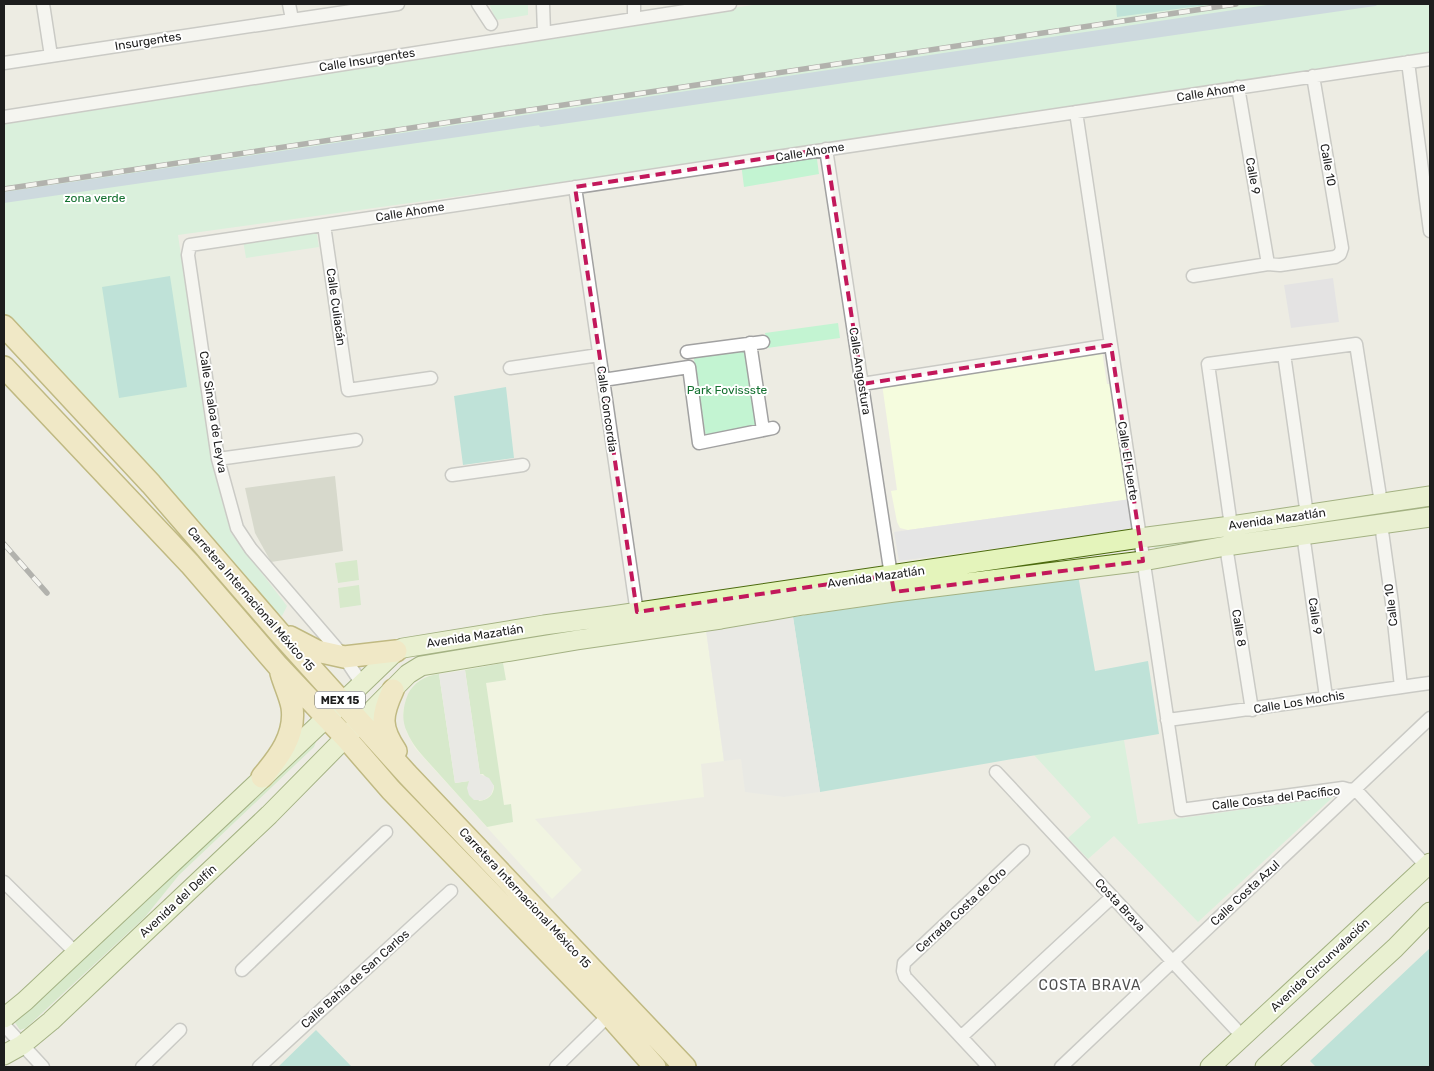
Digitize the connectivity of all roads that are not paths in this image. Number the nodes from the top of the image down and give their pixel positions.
1 (43, 4) edge
2 (289, 4) edge
3 (398, 4) edge
4 (478, 4) edge
5 (543, 4) edge
6 (634, 4) edge
7 (730, 4) edge
8 (665, 9) edge
9 (292, 19) junction
10 (634, 19) junction
11 (491, 24) dead end
12 (544, 33) junction
13 (52, 56) junction
14 (1430, 59) edge
15 (1408, 62) junction
16 (4, 63) edge
17 (1314, 76) junction
18 (1238, 88) junction
19 (1076, 112) junction
20 (4, 117) edge
21 (826, 150) junction
22 (574, 187) junction
23 (324, 225) junction
24 (1430, 231) edge
25 (190, 245) joint
26 (1268, 264) junction
27 (1193, 276) dead end
28 (4, 326) edge
29 (763, 342) dead end
30 (750, 343) junction
31 (1111, 346) junction
32 (687, 352) dead end
33 (1284, 354) junction
34 (599, 356) junction
35 (4, 367) edge
36 (510, 368) dead end
37 (431, 378) dead end
38 (603, 380) junction
39 (862, 384) junction
40 (356, 440) dead end
41 (218, 459) junction
42 (523, 465) dead end
43 (452, 476) dead end
44 (1430, 496) edge
45 (1381, 503) junction
46 (1307, 515) junction
47 (1430, 517) edge
48 (1381, 524) junction
49 (1231, 526) junction
50 (1303, 534) junction
51 (1140, 538) junction
52 (1226, 546) junction
53 (1143, 561) junction
54 (892, 584) junction
55 (637, 612) junction
56 (278, 631) junction
57 (640, 631) junction
58 (396, 651) junction
59 (344, 657) junction
60 (278, 666) junction
61 (1430, 683) edge
62 (362, 684) junction
63 (1401, 687) junction
64 (394, 690) junction
65 (1326, 697) junction
66 (343, 703) junction
67 (1252, 710) junction
68 (327, 718) junction
69 (1430, 718) edge
70 (1167, 720) junction
71 (362, 723) junction
72 (346, 738) junction
73 (996, 772) dead end
74 (407, 774) junction
75 (262, 777) junction
76 (1355, 789) junction
77 (1181, 810) joint
78 (386, 832) dead end
79 (1023, 852) dead end
80 (1429, 866) edge
81 (4, 882) edge
82 (451, 891) dead end
83 (1112, 897) junction
84 (1430, 912) edge
85 (76, 953) junction
86 (1172, 961) junction
87 (242, 970) dead end
88 (609, 1016) junction
89 (4, 1018) edge
90 (4, 1026) edge
91 (180, 1030) dead end
92 (961, 1037) junction
93 (1243, 1037) junction
94 (22, 1045) junction
95 (4, 1055) edge
96 (37, 1065) edge
97 (142, 1067) edge
98 (259, 1067) edge
99 (556, 1067) edge
100 (655, 1067) edge
101 (685, 1067) edge
102 (989, 1067) edge
103 (1060, 1067) edge
104 (1210, 1067) edge
105 (1265, 1067) edge

1 - 13 street
2 - 9 street
3 - 9 street, Insurgentes
4 - 11 street
5 - 12 street
6 - 10 street
7 - 8 street, Calle Insurgentes
8 - 10 street, Calle Insurgentes
9 - 13 street, Insurgentes
10 - 12 street, Calle Insurgentes
12 - 20 street, Calle Insurgentes
13 - 16 street, Insurgentes
14 - 15 street, Calle Ahome
15 - 17 street, Calle Ahome
15 - 24 street
17 - 18 street, Calle Ahome
17 - 26 street, Calle 10
18 - 19 street, Calle Ahome
18 - 26 street, Calle 9
19 - 21 street, Calle Ahome
19 - 31 street, Calle El Fuerte
21 - 22 street, Calle Ahome
21 - 39 street, Calle Angostura
22 - 23 street, Calle Ahome
22 - 34 street, Calle Concordia
23 - 25 street, Calle Ahome
23 - 37 street, Calle Culiacán
25 - 41 street, Calle Sinaloa de Leyva
26 - 27 street
28 - 56 main road, Carretera Internacional México 15 / MEX 15
29 - 30 street
30 - 32 street
30 - 38 street
31 - 39 street
31 - 51 street, Calle El Fuerte
33 - 45 street
33 - 46 street
33 - 49 street
34 - 36 street
34 - 38 street, Calle Concordia
35 - 60 main road, Carretera Internacional México 15 / MEX 15
38 - 55 street, Calle Concordia
39 - 54 street, Calle Angostura
40 - 41 street
41 - 59 street, Calle Sinaloa de Leyva
42 - 43 street
44 - 45 street, Avenida Mazatlán
45 - 46 street, Avenida Mazatlán
46 - 49 street, Avenida Mazatlán
47 - 48 street, Avenida Mazatlán
48 - 50 street, Avenida Mazatlán
48 - 63 street, Calle 10
49 - 51 street, Avenida Mazatlán
50 - 52 street, Avenida Mazatlán
50 - 65 street, Calle 9
51 - 53 street, Calle El Fuerte
51 - 54 street, Avenida Mazatlán
52 - 53 street, Avenida Mazatlán
52 - 67 street, Calle 8
53 - 54 street, Avenida Mazatlán
53 - 70 street, Calle El Fuerte
54 - 55 street, Avenida Mazatlán
54 - 57 street, Avenida Mazatlán
55 - 57 street, Calle Concordia
55 - 58 street, Avenida Mazatlán
56 - 59 main road
56 - 66 main road, Carretera Internacional México 15 / MEX 15
57 - 64 street, Avenida Mazatlán
58 - 59 main road
58 - 62 street
59 - 62 street, Calle Sinaloa de Leyva
60 - 68 main road, Carretera Internacional México 15 / MEX 15
60 - 75 main road
61 - 63 street, Calle Los Mochis
62 - 66 street
63 - 65 street, Calle Los Mochis
64 - 71 street, Avenida Mazatlán
64 - 74 main road
65 - 67 street, Calle Los Mochis
66 - 68 street
66 - 71 main road, Carretera Internacional México 15 / MEX 15
67 - 70 street, Calle Los Mochis
68 - 72 main road, Carretera Internacional México 15 / MEX 15
68 - 75 street
69 - 76 street, Calle Costa Azul
70 - 77 street, Calle El Fuerte
71 - 72 street
71 - 74 main road, Carretera Internacional México 15 / MEX 15
72 - 88 main road, Carretera Internacional México 15 / MEX 15
72 - 94 street, Avenida del Delfín
73 - 83 street, Costa Brava
74 - 101 main road, Carretera Internacional México 15 / MEX 15
75 - 85 street
76 - 77 street, Calle Costa del Pacífico
76 - 80 street, Calle Costa del Pacífico
76 - 86 street, Calle Costa Azul
78 - 87 street
79 - 92 street, Cerrada Costa de Oro
80 - 93 street, Avenida Circunvalación
81 - 85 street
82 - 98 street, Calle Bahía de San Carlos
83 - 86 street, Costa Brava
83 - 92 street
84 - 105 street
85 - 89 street
86 - 93 street, Costa Brava
86 - 103 street, Calle Costa Azul
88 - 99 street
88 - 100 main road, Carretera Internacional México 15 / MEX 15
90 - 94 street
91 - 97 street
92 - 102 street
93 - 104 street, Avenida Circunvalación
94 - 95 street, Avenida del Delfín
94 - 96 street

